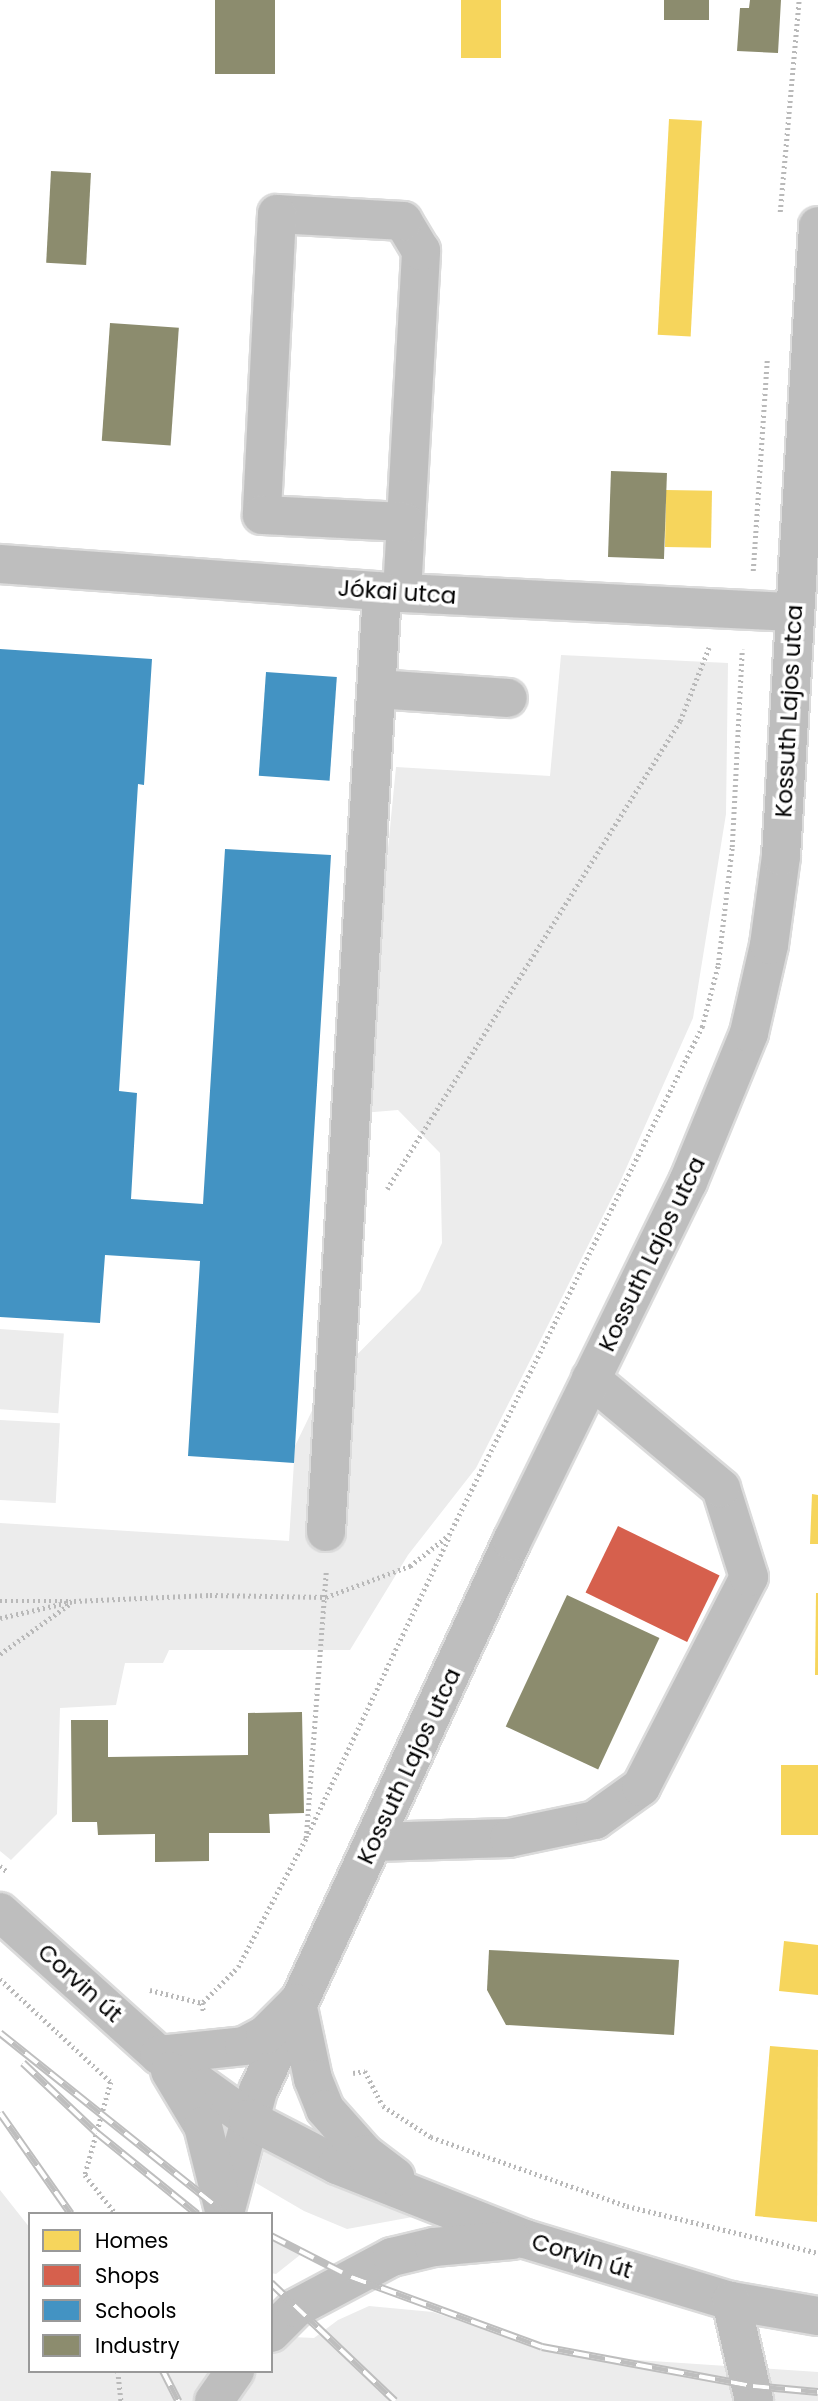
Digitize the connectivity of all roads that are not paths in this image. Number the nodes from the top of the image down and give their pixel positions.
1 (818, 226) edge
2 (405, 522) junction
3 (0, 564) edge
4 (392, 592) junction
5 (795, 612) junction
6 (376, 689) junction
7 (508, 698) dead end
8 (591, 1379) junction
9 (326, 1532) road end
10 (374, 1842) junction
11 (0, 1912) edge
12 (297, 2003) junction
13 (159, 2055) junction
14 (248, 2119) junction
15 (433, 2207) junction
16 (225, 2212) edge
17 (225, 2212) edge
18 (525, 2239) junction
19 (732, 2301) junction
20 (818, 2316) edge
21 (273, 2331) edge
22 (201, 2373) edge
23 (234, 2373) edge
24 (197, 2401) edge
25 (214, 2401) edge
26 (754, 2401) edge

1 - 5 street, Kossuth Lajos utca
2 - 2 street
2 - 4 street
3 - 4 street, Jókai utca
4 - 5 street, Jókai utca
4 - 6 street
5 - 8 street, Kossuth Lajos utca
6 - 7 street
6 - 9 street
8 - 10 street, Kossuth Lajos utca
8 - 10 street
10 - 12 street, Kossuth Lajos utca
11 - 13 street, Corvin út
12 - 13 street
12 - 14 street, Kossuth Lajos utca
12 - 15 street
13 - 14 street
13 - 16 street
14 - 15 street
14 - 17 street, Kossuth Lajos utca
15 - 18 street, Corvin út
18 - 19 street, Corvin út
18 - 21 street
19 - 20 street, Corvin út
19 - 26 street
22 - 24 street
23 - 25 street

